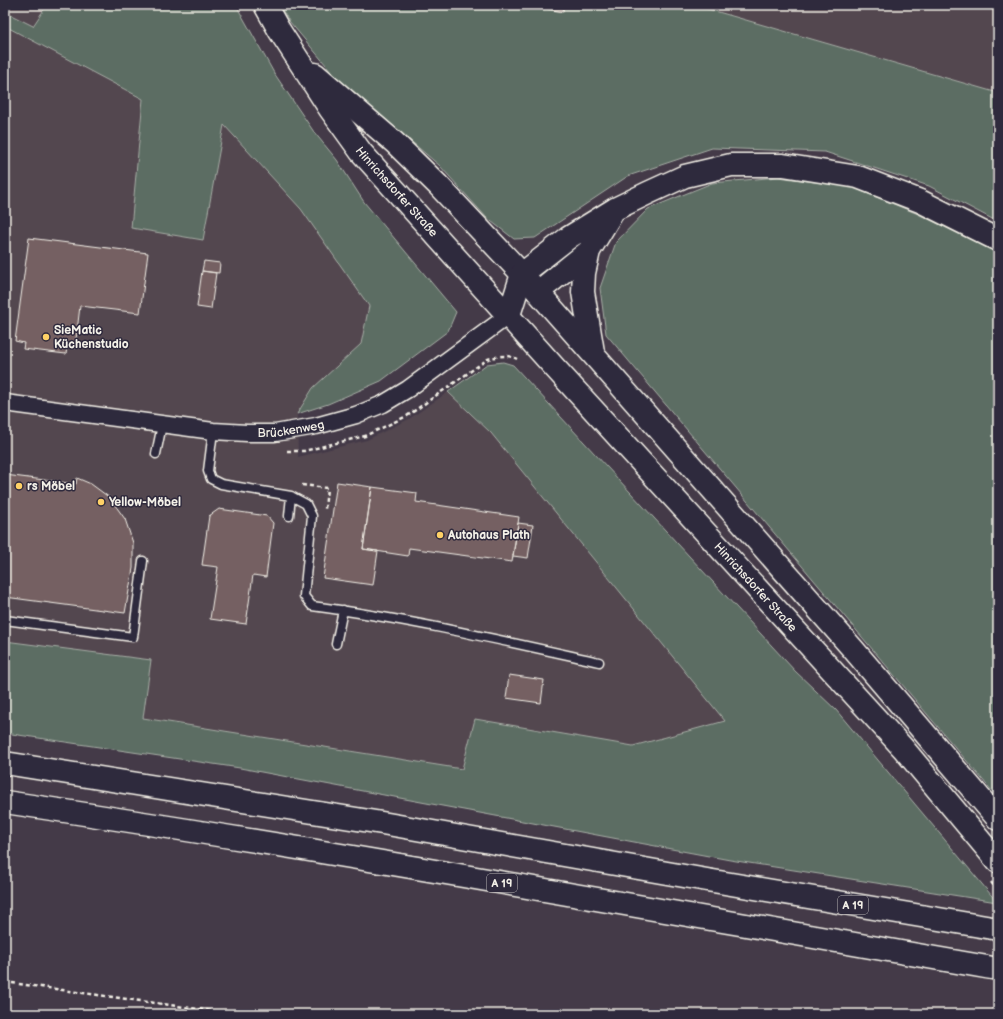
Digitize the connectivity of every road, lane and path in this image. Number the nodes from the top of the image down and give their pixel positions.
1 (265, 5) edge
2 (297, 59) junction
3 (614, 209) junction
4 (998, 240) edge
5 (589, 251) junction
6 (522, 274) junction
7 (538, 292) junction
8 (509, 315) junction
9 (592, 352) junction
10 (5, 403) edge
11 (162, 425) junction
12 (213, 431) junction
13 (156, 454) dead end
14 (291, 496) junction
15 (289, 516) dead end
16 (144, 561) dead end
17 (343, 610) junction
18 (5, 620) edge
19 (336, 644) dead end
20 (599, 662) dead end
21 (5, 763) edge
22 (5, 802) edge
23 (998, 819) edge
24 (998, 862) edge
25 (998, 929) edge
26 (998, 969) edge
27 (5, 982) edge
28 (234, 1014) edge

1 - 2 main road, Hinrichsdorfer Straße
2 - 6 main road, Hinrichsdorfer Straße
2 - 8 main road, Hinrichsdorfer Straße
3 - 4 main road
3 - 5 main road
3 - 6 main road
5 - 7 main road, Brückenweg
5 - 9 main road
6 - 7 main road, Hinrichsdorfer Straße
6 - 8 main road
7 - 8 main road, Brückenweg
7 - 9 main road, Hinrichsdorfer Straße
8 - 12 street, Brückenweg
8 - 24 main road, Hinrichsdorfer Straße
9 - 23 main road, Hinrichsdorfer Straße
10 - 11 street, Brückenweg
11 - 12 street, Brückenweg
11 - 13 lane
12 - 14 lane
14 - 15 lane
14 - 17 lane
16 - 18 lane
17 - 19 lane
17 - 20 lane
21 - 25 main road, A 19
22 - 26 main road, A 19
27 - 28 path

